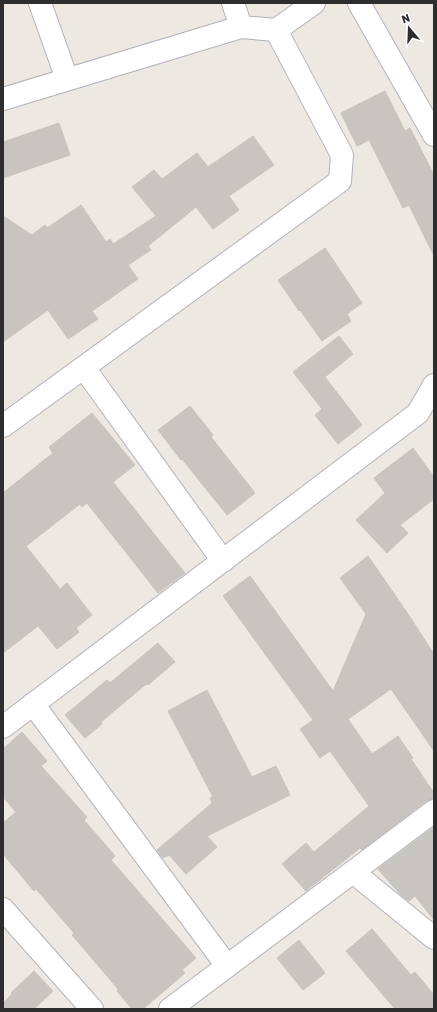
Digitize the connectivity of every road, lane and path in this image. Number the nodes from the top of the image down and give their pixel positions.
1 (40, 3) edge
2 (233, 3) edge
3 (314, 3) edge
4 (359, 3) edge
5 (241, 26) junction
6 (276, 30) junction
7 (67, 79) junction
8 (3, 99) edge
9 (434, 135) edge
10 (84, 368) junction
11 (434, 385) edge
12 (3, 426) edge
13 (223, 561) junction
14 (33, 704) junction
15 (3, 727) edge
16 (434, 811) edge
17 (352, 872) junction
18 (3, 910) edge
19 (434, 938) edge
20 (227, 966) junction
21 (92, 1009) edge
22 (170, 1009) edge

1 - 7 street
2 - 5 street
3 - 6 street
4 - 9 street
5 - 6 street
5 - 7 street
6 - 10 street
7 - 8 street
10 - 12 street
10 - 13 street
11 - 13 street
13 - 14 street
14 - 15 street
14 - 20 street
16 - 17 street
17 - 19 street
17 - 20 street
18 - 21 street
20 - 22 street

